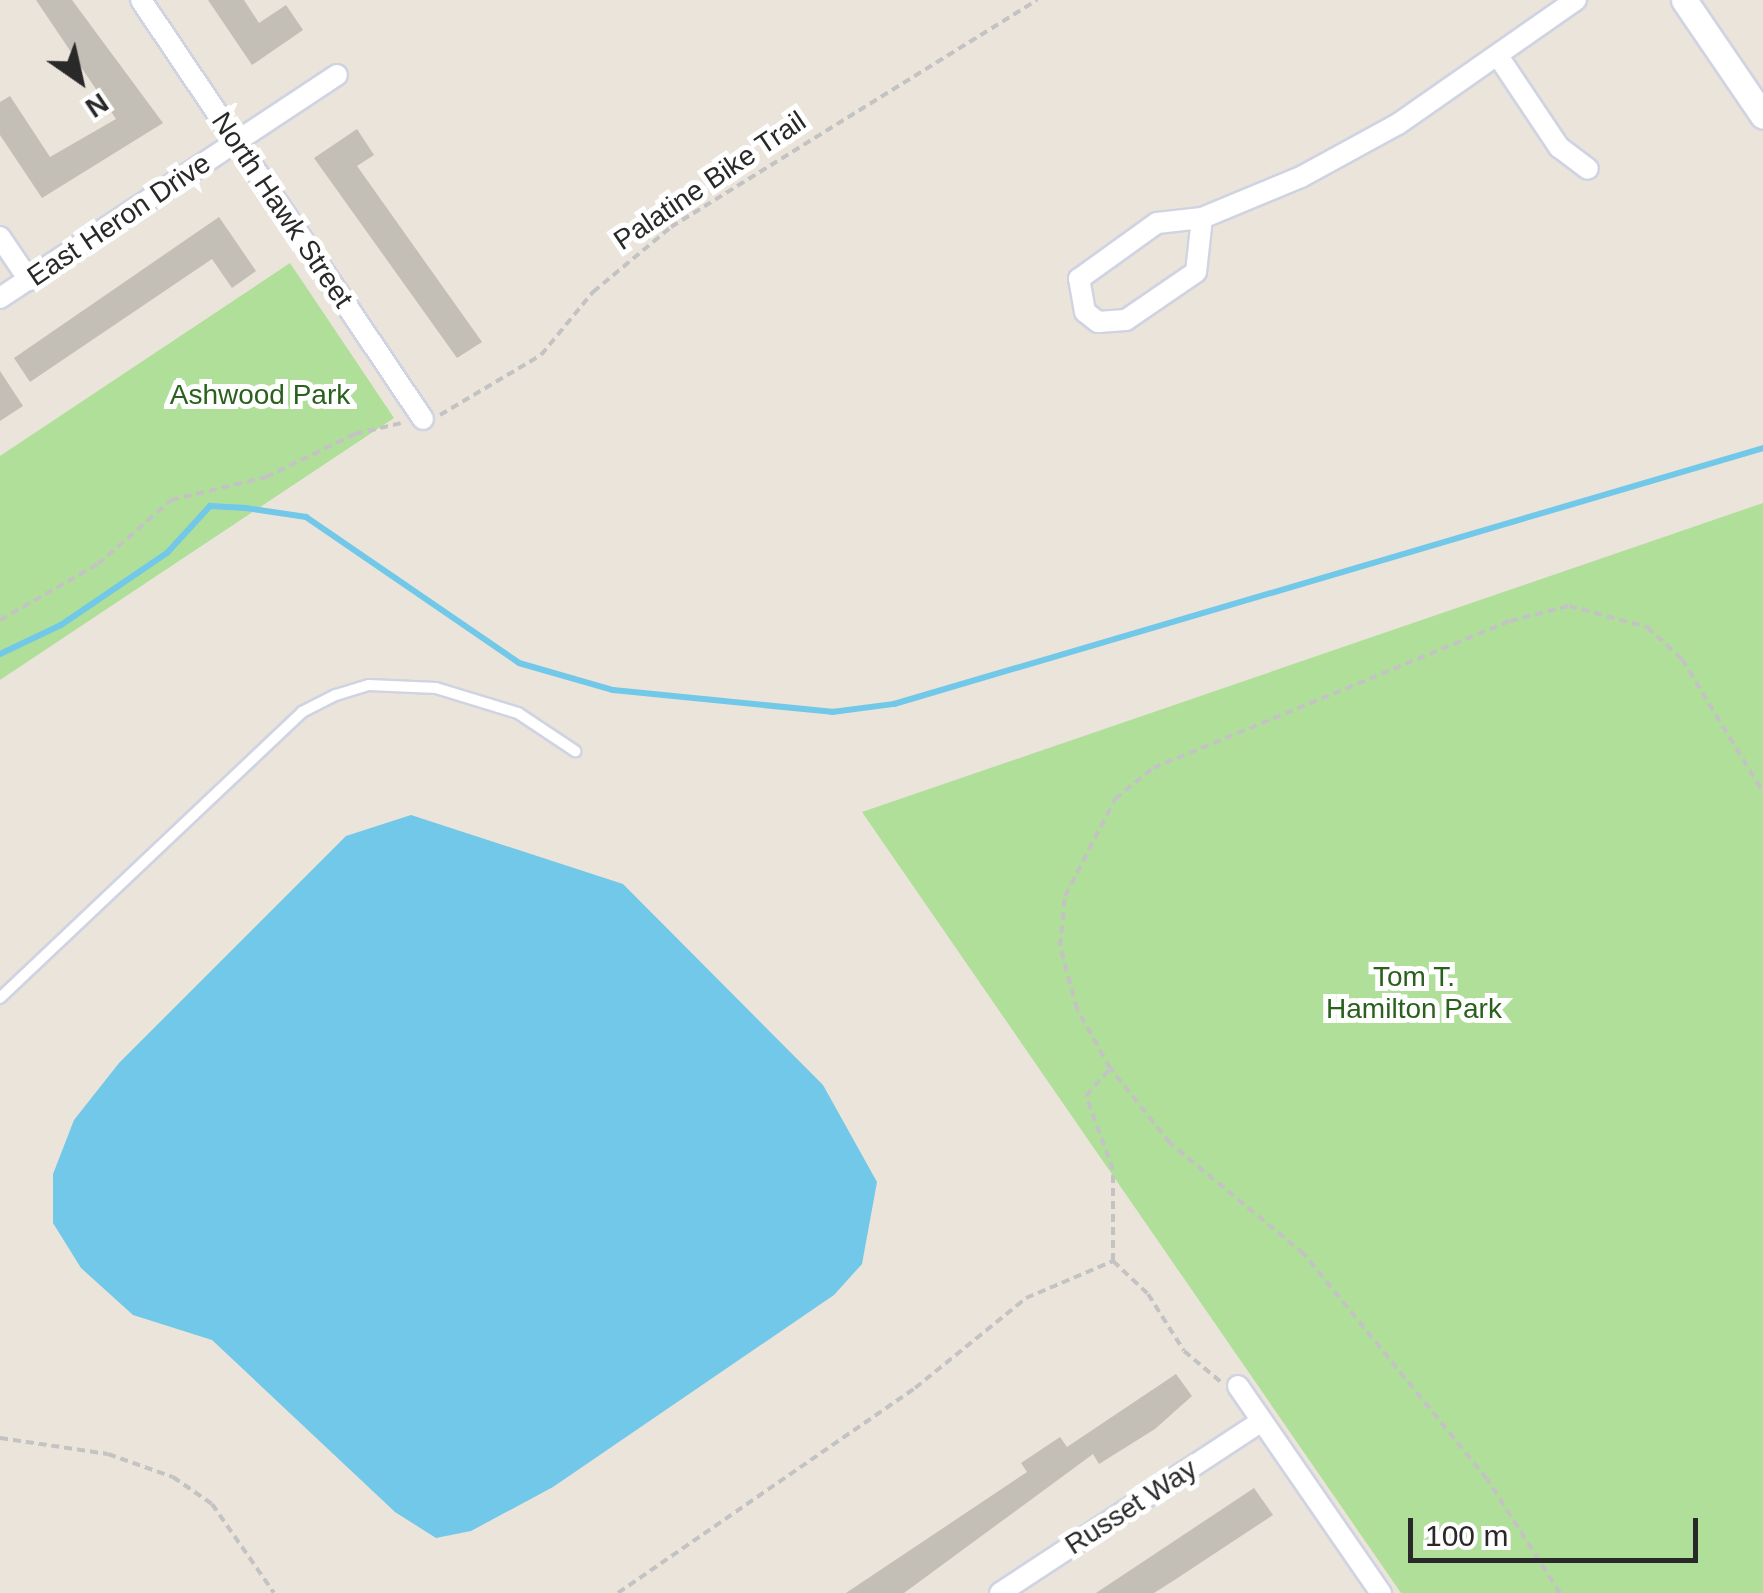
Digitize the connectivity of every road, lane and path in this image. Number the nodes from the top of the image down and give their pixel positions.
1 (141, 0) edge
2 (1037, 0) edge
3 (1576, 0) edge
4 (1684, 0) edge
5 (1498, 56) junction
6 (337, 74) dead end
7 (1763, 116) edge
8 (237, 142) junction
9 (1588, 169) dead end
10 (1202, 218) junction
11 (0, 237) edge
12 (29, 280) junction
13 (0, 298) edge
14 (424, 420) junction
15 (0, 620) edge
16 (575, 751) dead end
17 (1763, 792) edge
18 (0, 998) edge
19 (1110, 1068) junction
20 (1114, 1261) junction
21 (1238, 1386) joint
22 (1262, 1420) junction
23 (0, 1438) edge
24 (274, 1593) edge
25 (618, 1593) edge
26 (1000, 1593) edge
27 (1381, 1593) edge
28 (1560, 1593) edge

1 - 8 street, North Hawk Street
2 - 14 path, Palatine Bike Trail
3 - 5 street
4 - 7 street
5 - 9 street
5 - 10 street
6 - 8 street, East Heron Drive
8 - 12 street, East Heron Drive
8 - 14 street, North Hawk Street
10 - 10 street
11 - 12 street
12 - 13 street, East Heron Drive
14 - 15 path, Palatine Bike Trail
16 - 18 lane
17 - 19 path
19 - 20 path
19 - 28 path
20 - 21 path
20 - 25 path
21 - 22 street
22 - 26 street, Russet Way
22 - 27 street
23 - 24 path

